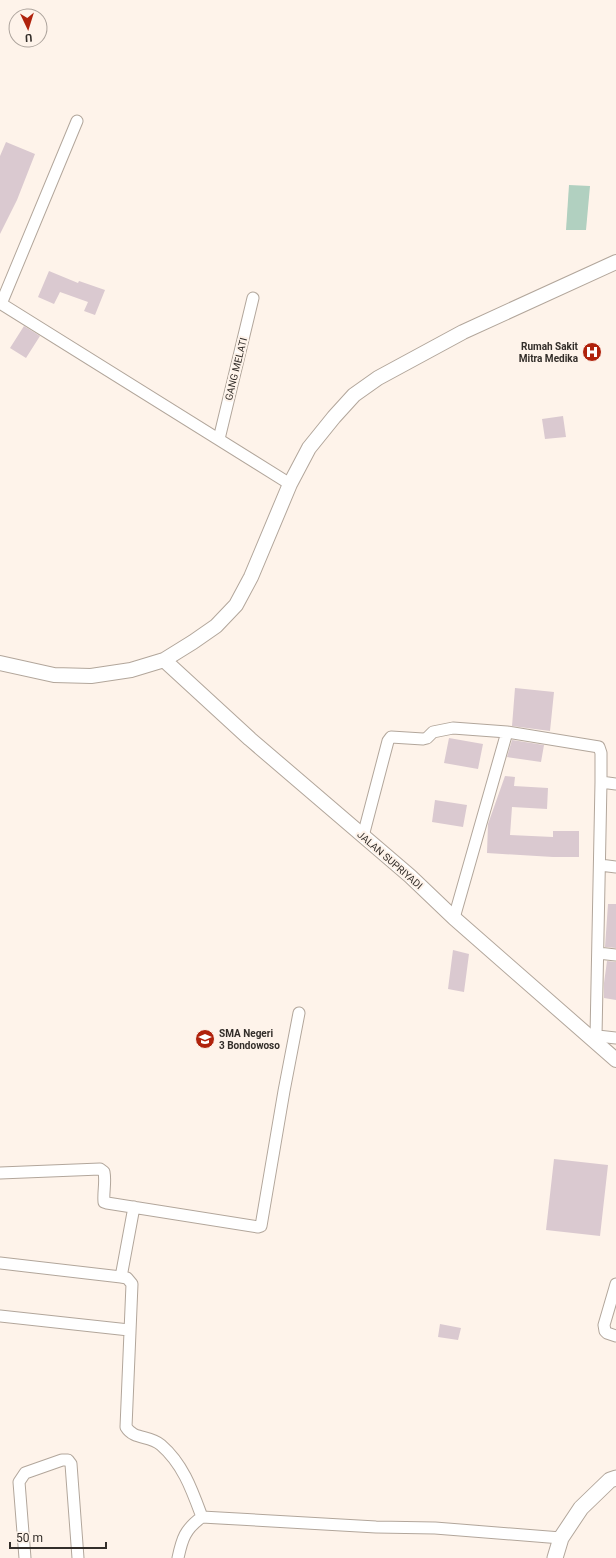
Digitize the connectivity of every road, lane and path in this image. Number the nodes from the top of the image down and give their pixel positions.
1 (78, 120) dead end
2 (616, 262) edge
3 (253, 298) dead end
4 (1, 304) edge
5 (219, 439) junction
6 (290, 484) junction
7 (164, 660) junction
8 (0, 663) edge
9 (507, 732) junction
10 (602, 782) junction
11 (616, 784) edge
12 (363, 836) junction
13 (600, 865) junction
14 (616, 867) edge
15 (454, 918) junction
16 (598, 953) junction
17 (616, 955) edge
18 (299, 1013) dead end
19 (592, 1035) junction
20 (616, 1038) edge
21 (616, 1060) edge
22 (0, 1173) edge
23 (134, 1207) junction
24 (0, 1263) edge
25 (120, 1277) junction
26 (616, 1284) edge
27 (0, 1316) edge
28 (129, 1330) junction
29 (616, 1336) edge
30 (616, 1478) edge
31 (202, 1517) junction
32 (560, 1538) junction
33 (26, 1558) edge
34 (78, 1558) edge
35 (178, 1558) edge
36 (555, 1558) edge

1 - 4 street
2 - 6 street
3 - 5 street, GANG MELATI
4 - 5 street
5 - 6 street
6 - 7 street
7 - 8 street
7 - 12 street, JALAN SUPRIYADI
9 - 10 street
9 - 12 street
9 - 15 street
10 - 11 street
10 - 13 street
12 - 15 street, JALAN SUPRIYADI
13 - 14 street
13 - 16 street
15 - 19 street, JALAN SUPRIYADI
16 - 17 street
16 - 19 street
18 - 23 street
19 - 20 street
19 - 21 street, JALAN SUPRIYADI
22 - 23 street
23 - 25 street
24 - 25 street
25 - 28 street
26 - 29 street
27 - 28 street
28 - 31 street
30 - 32 main road
31 - 32 street
31 - 35 street
32 - 36 main road
33 - 34 street

